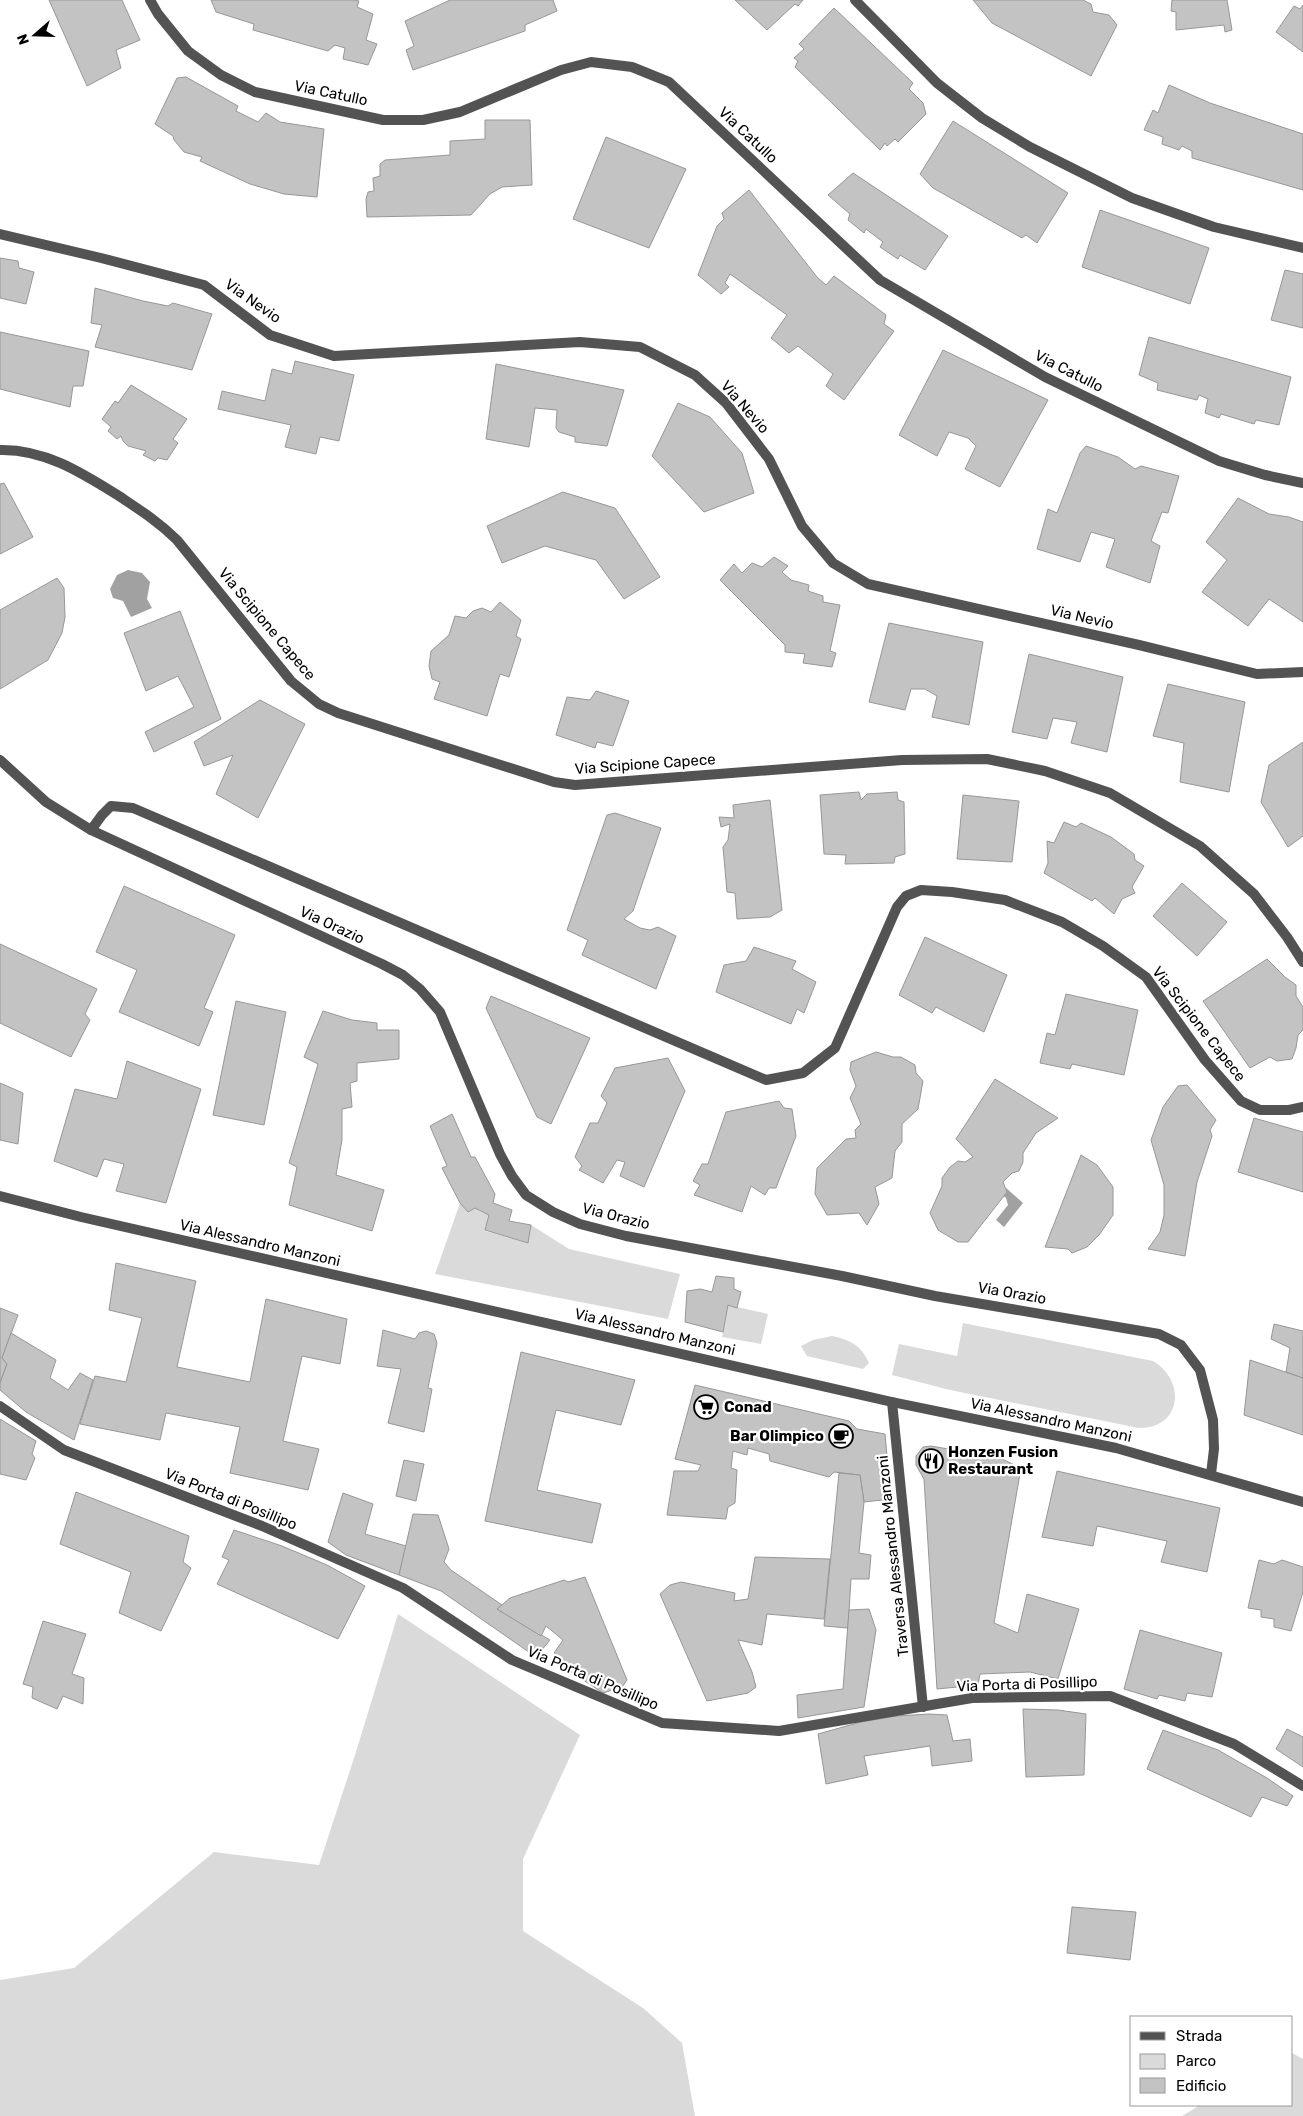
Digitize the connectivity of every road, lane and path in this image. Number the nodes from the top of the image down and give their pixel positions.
1 (150, 0) edge
2 (855, 0) edge
3 (0, 234) edge
4 (1303, 248) edge
5 (0, 450) edge
6 (1303, 483) edge
7 (1303, 672) edge
8 (0, 760) edge
9 (91, 830) junction
10 (1303, 962) edge
11 (1303, 1107) edge
12 (0, 1196) edge
13 (892, 1402) junction
14 (0, 1406) edge
15 (1211, 1474) junction
16 (1303, 1502) edge
17 (923, 1707) junction
18 (1303, 1786) edge

1 - 6 street, Via Catullo
2 - 4 street
3 - 7 street, Via Nevio
5 - 10 street, Via Scipione Capece
8 - 9 street, Via Orazio
9 - 11 street, Via Scipione Capece
9 - 15 street, Via Orazio
12 - 13 street, Via Alessandro Manzoni
13 - 15 street, Via Alessandro Manzoni
13 - 17 street, Traversa Alessandro Manzoni
14 - 17 street, Via Porta di Posillipo
15 - 16 street, Via Alessandro Manzoni
17 - 18 street, Via Porta di Posillipo

